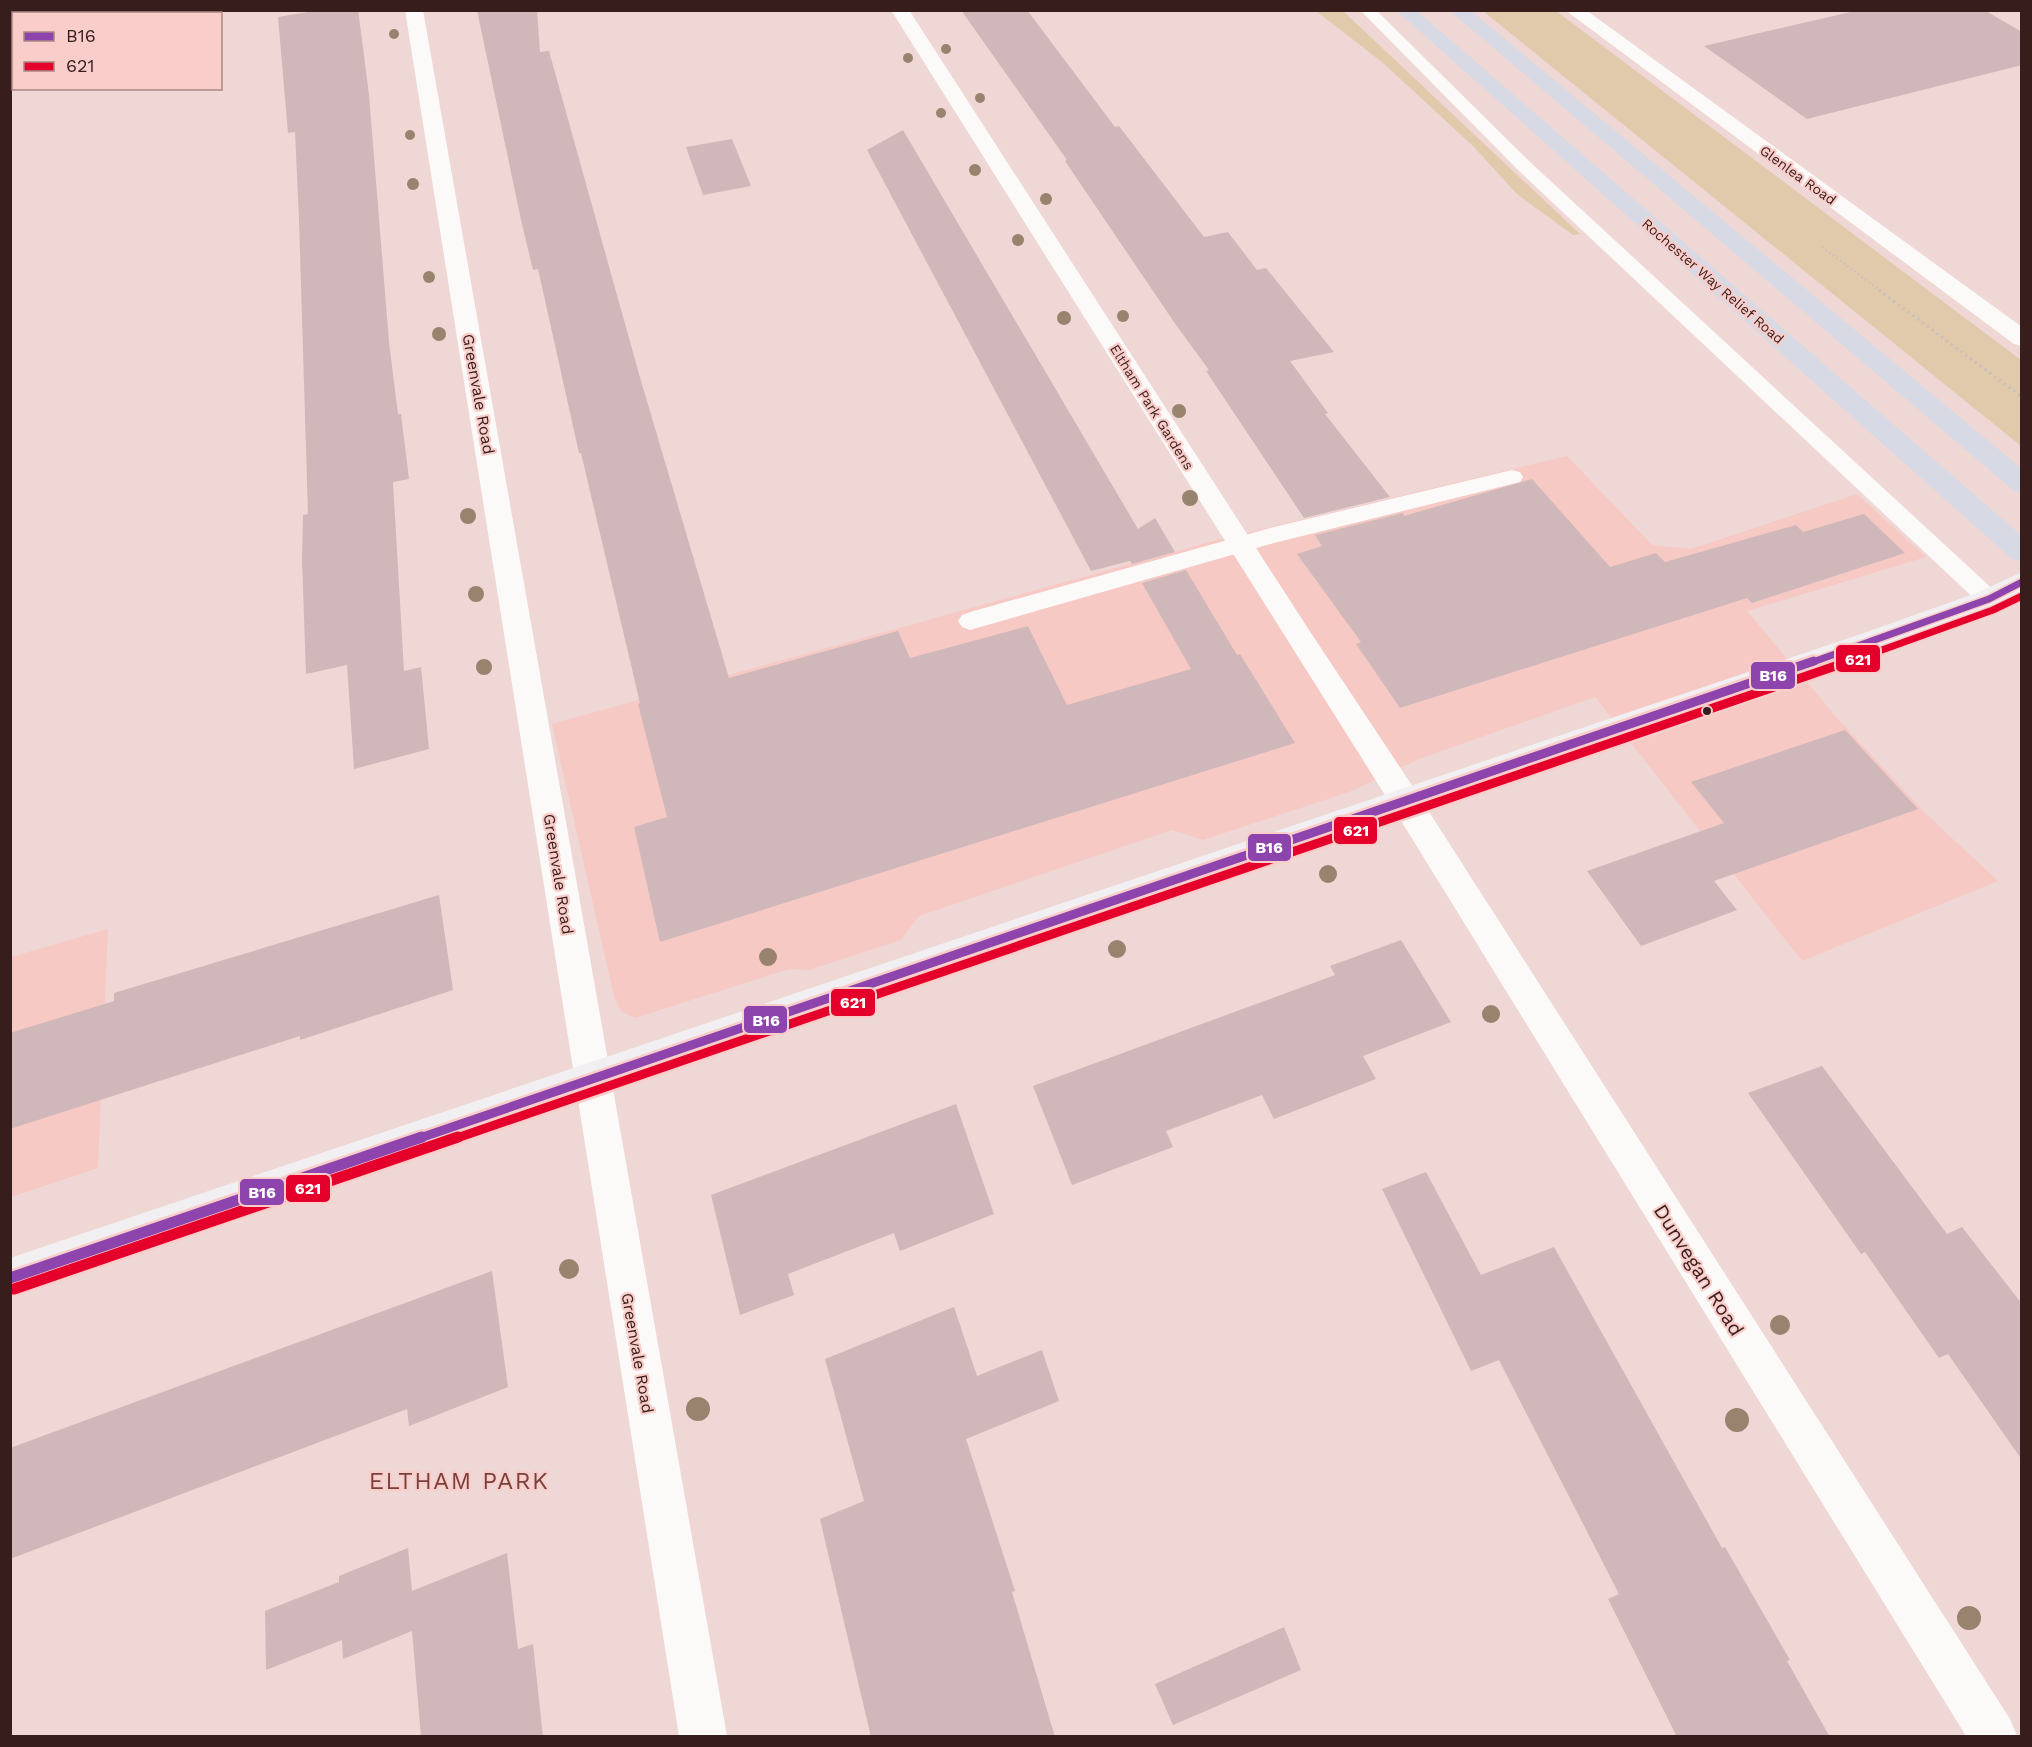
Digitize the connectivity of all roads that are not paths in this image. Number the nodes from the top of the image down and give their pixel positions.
1 (414, 10) edge
2 (900, 10) edge
3 (1367, 10) edge
4 (1405, 10) edge
5 (1458, 10) edge
6 (1574, 10) edge
7 (2022, 339) edge
8 (1512, 477) dead end
9 (2022, 484) edge
10 (1239, 545) junction
11 (2022, 552) edge
12 (2022, 582) edge
13 (1989, 598) junction
14 (970, 621) dead end
15 (1406, 802) junction
16 (592, 1081) junction
17 (10, 1278) edge
18 (703, 1737) edge
19 (1993, 1737) edge

1 - 16 street, Greenvale Road
2 - 10 street, Eltham Park Gardens
3 - 13 lane
4 - 11 highway, Rochester Way Relief Road
5 - 9 highway
6 - 7 street, Glenlea Road
8 - 10 lane
10 - 14 lane
10 - 15 street, Eltham Park Gardens
12 - 13 street
13 - 15 street
15 - 16 street
15 - 19 street, Dunvegan Road
16 - 17 street
16 - 18 street, Greenvale Road

